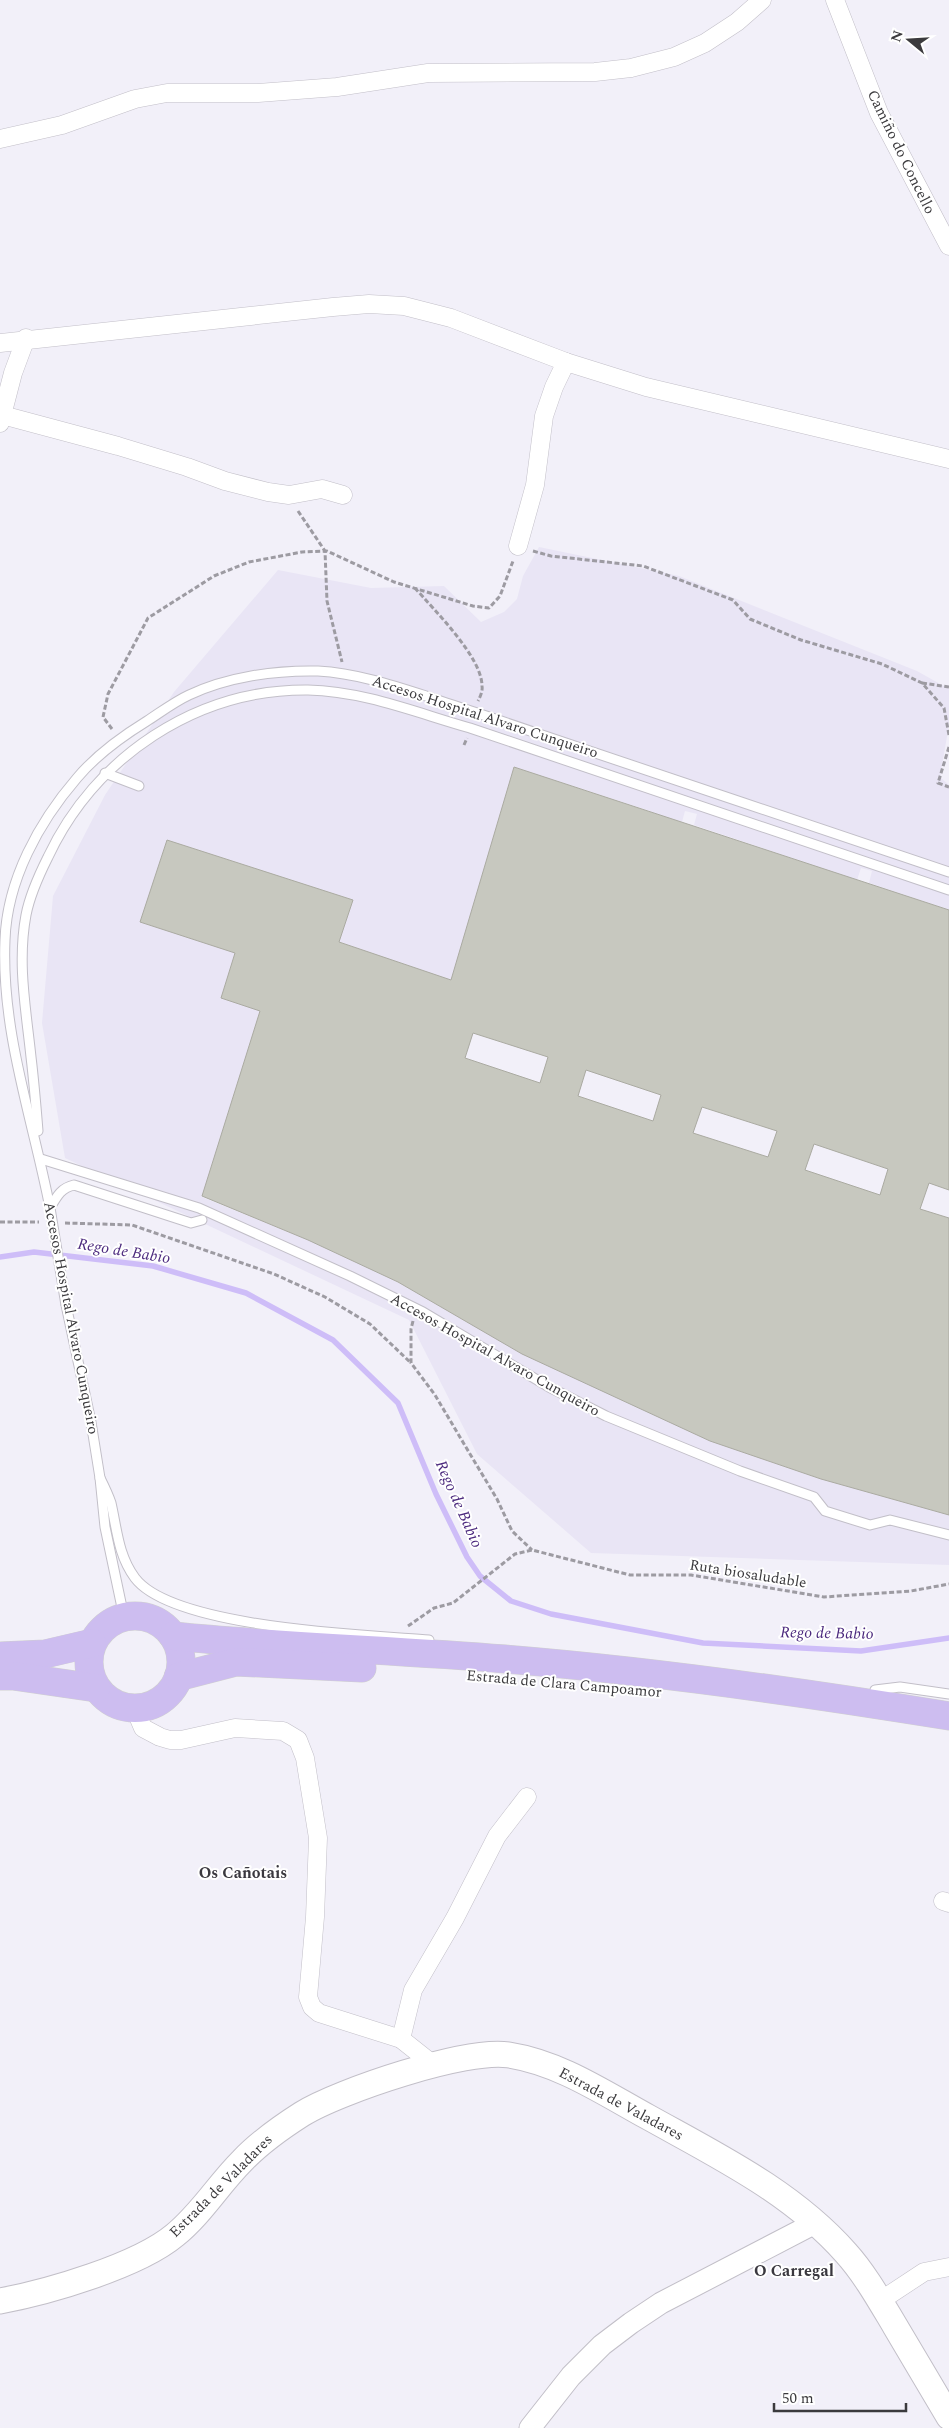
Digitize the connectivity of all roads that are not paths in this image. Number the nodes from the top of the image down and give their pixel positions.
1 (762, 0) edge
2 (835, 0) edge
3 (0, 139) edge
4 (949, 246) edge
5 (26, 338) junction
6 (0, 343) edge
7 (566, 362) junction
8 (1, 419) edge
9 (949, 459) edge
10 (343, 495) dead end
11 (518, 546) road end
12 (105, 773) junction
13 (139, 786) dead end
14 (949, 872) edge
15 (949, 890) edge
16 (41, 1159) junction
17 (50, 1208) junction
18 (202, 1220) dead end
19 (100, 1478) junction
20 (949, 1535) edge
21 (124, 1617) junction
22 (173, 1636) junction
23 (92, 1643) junction
24 (435, 1647) junction
25 (0, 1656) edge
26 (0, 1676) edge
27 (178, 1677) junction
28 (96, 1688) junction
29 (875, 1690) junction
30 (949, 1694) edge
31 (949, 1703) edge
32 (135, 1709) junction
33 (949, 1716) edge
34 (949, 1735) edge
35 (527, 1797) dead end
36 (401, 2039) junction
37 (435, 2066) junction
38 (817, 2222) junction
39 (949, 2267) edge
40 (0, 2301) edge
41 (880, 2301) junction
42 (949, 2417) edge
43 (530, 2428) edge

1 - 3 street
2 - 4 street, Camiño do Concello
5 - 6 street
5 - 7 street
5 - 8 street
7 - 9 street
7 - 11 street
8 - 10 street
12 - 13 lane
12 - 15 lane, Accesos Hospital Alvaro Cunqueiro
12 - 16 lane, Accesos Hospital Alvaro Cunqueiro
14 - 16 lane, Accesos Hospital Alvaro Cunqueiro
16 - 17 lane, Accesos Hospital Alvaro Cunqueiro
16 - 20 lane, Accesos Hospital Alvaro Cunqueiro
17 - 18 lane
17 - 19 lane, Accesos Hospital Alvaro Cunqueiro, bridge
19 - 21 lane, Accesos Hospital Alvaro Cunqueiro
19 - 24 lane, Accesos Hospital Alvaro Cunqueiro
21 - 22 main road
21 - 23 main road
22 - 24 main road, Estrada de Clara Campoamor
22 - 27 main road
23 - 25 main road
23 - 28 main road
24 - 29 main road, Estrada de Clara Campoamor
24 - 33 main road, Estrada de Clara Campoamor
26 - 28 main road
27 - 32 main road
27 - 34 main road, Estrada de Clara Campoamor
28 - 32 main road
29 - 30 lane
29 - 31 main road, Estrada de Clara Campoamor
32 - 36 street
35 - 36 street
36 - 37 street
37 - 38 main road, Estrada de Valadares
37 - 40 main road, Estrada de Valadares
38 - 41 main road, Estrada de Valadares
38 - 43 street
39 - 41 street
41 - 42 main road, Estrada de Valadares

